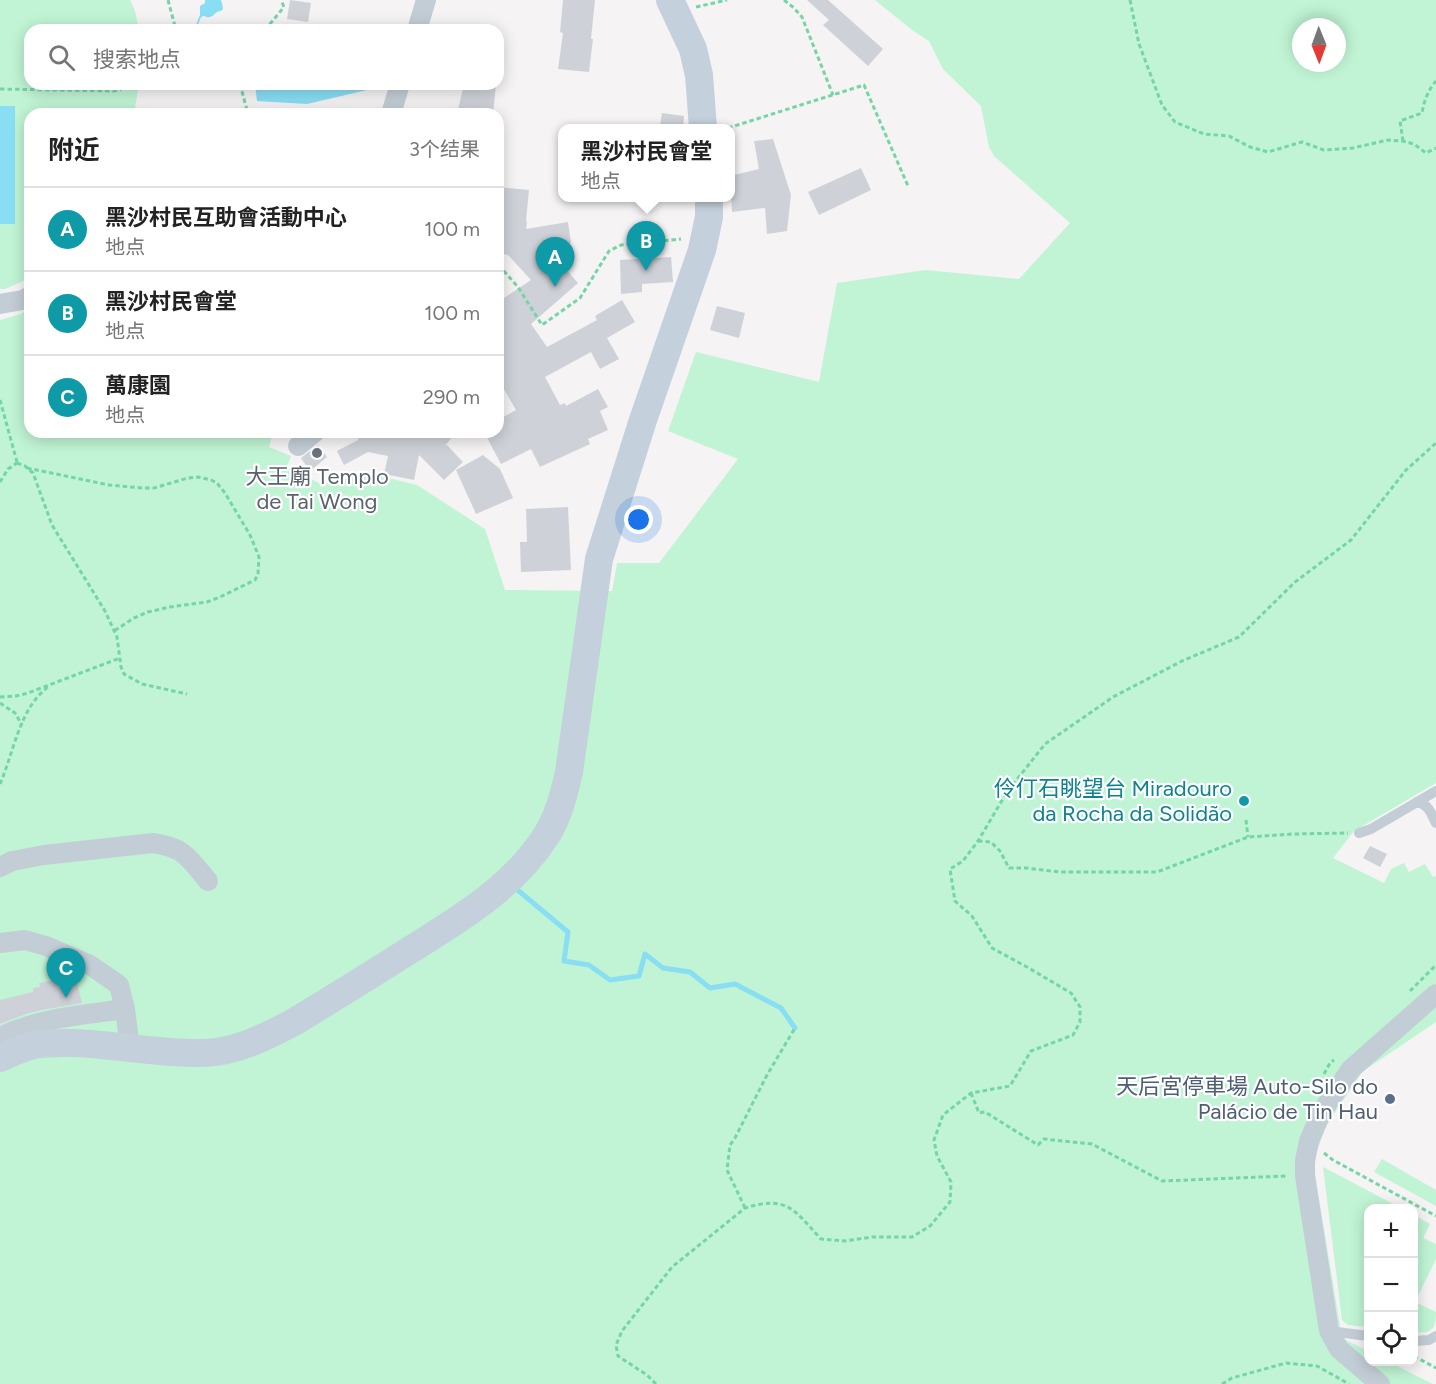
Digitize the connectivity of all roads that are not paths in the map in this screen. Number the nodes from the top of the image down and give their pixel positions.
1 (426, 0) edge
2 (674, 6) edge
3 (419, 24) edge
4 (703, 124) edge
5 (709, 202) edge
6 (24, 300) edge
7 (0, 304) edge
8 (308, 438) edge
9 (298, 446) dead end
10 (1432, 793) edge
11 (1417, 802) junction
12 (1429, 809) junction
13 (1436, 823) edge
14 (1359, 833) road end
15 (0, 867) edge
16 (208, 881) dead end
17 (0, 943) edge
18 (1436, 994) edge
19 (125, 1009) junction
20 (0, 1037) edge
21 (130, 1048) junction
22 (0, 1058) edge
23 (1329, 1331) junction
24 (1364, 1335) edge
25 (1436, 1336) edge
26 (1418, 1341) edge
27 (1380, 1384) edge

1 - 3 street
2 - 4 main road
5 - 21 main road
6 - 7 street
8 - 9 street
10 - 11 lane
10 - 12 lane
11 - 12 lane
11 - 14 lane
12 - 13 lane
15 - 16 street
17 - 19 street
18 - 23 street
19 - 20 street
19 - 21 street
21 - 22 main road
23 - 24 lane
23 - 27 street
25 - 26 lane

